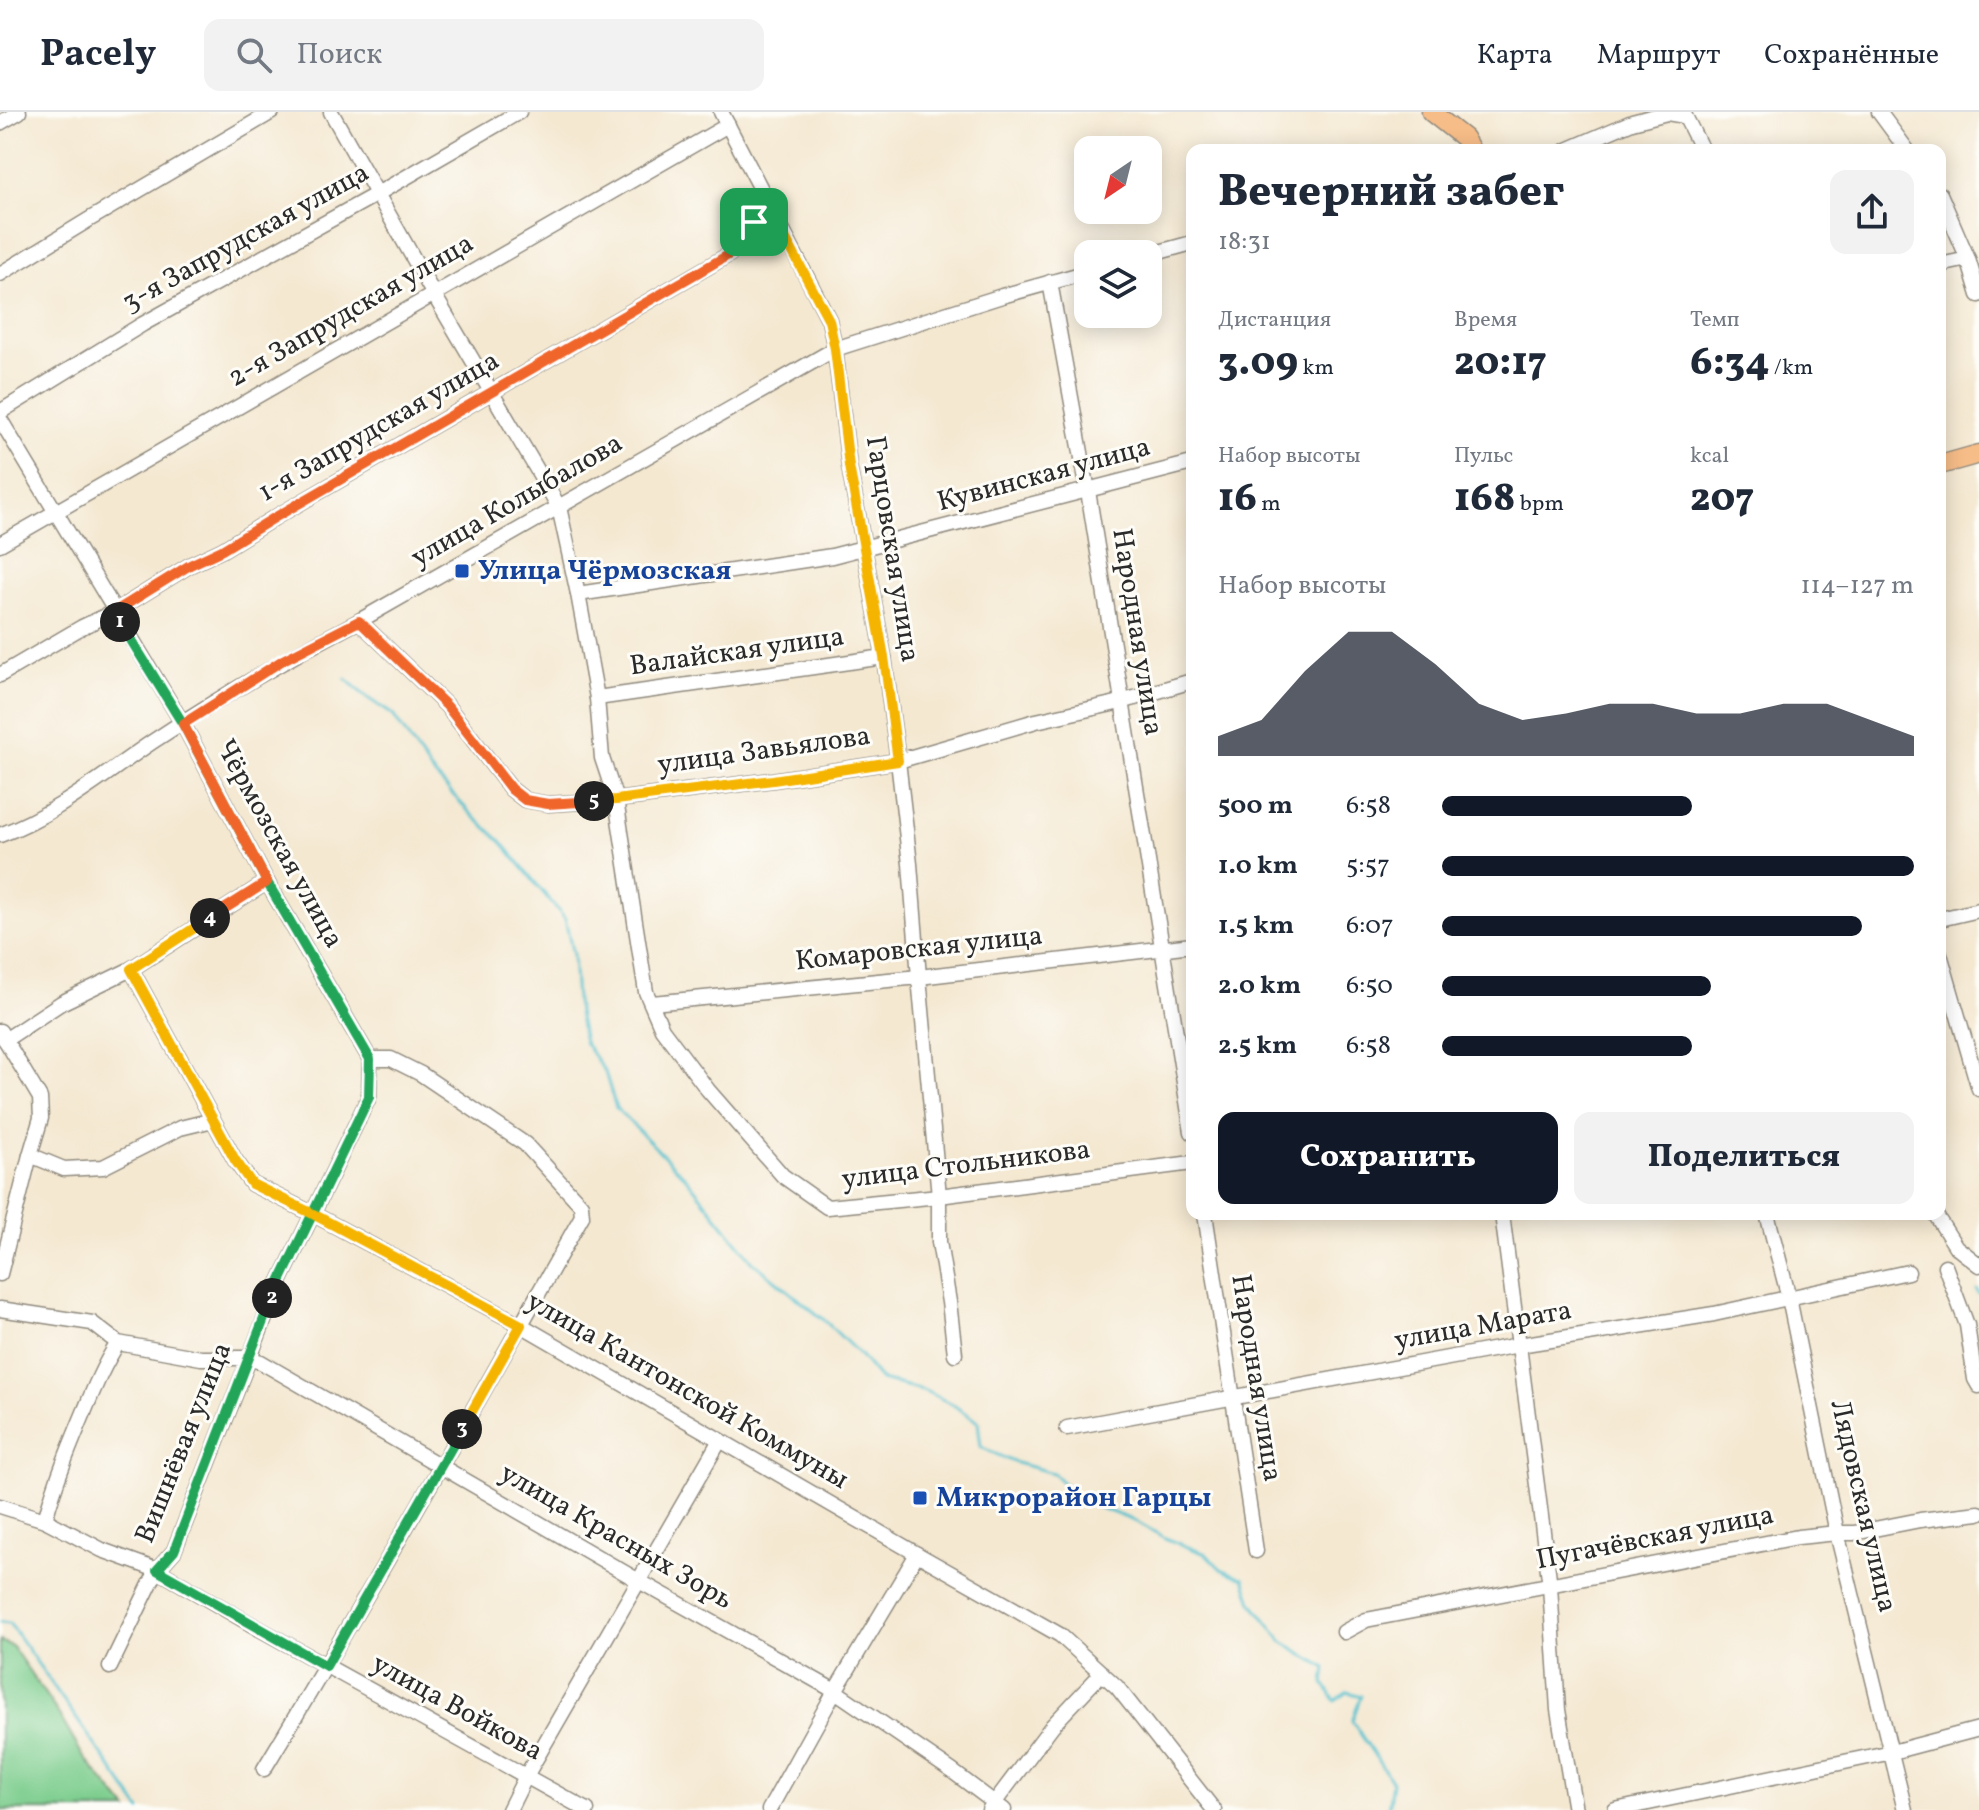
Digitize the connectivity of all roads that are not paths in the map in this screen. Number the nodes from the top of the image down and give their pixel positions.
1 (19, 112) edge
2 (272, 112) edge
3 (331, 112) edge
4 (519, 112) edge
5 (1431, 112) edge
6 (1879, 112) edge
7 (724, 118) edge
8 (0, 123) edge
9 (1468, 144) edge
10 (1581, 144) edge
11 (1699, 144) edge
12 (1903, 144) edge
13 (377, 194) junction
14 (1946, 208) edge
15 (770, 209) junction
16 (1186, 245) edge
17 (1162, 251) edge
18 (1968, 259) junction
19 (1946, 264) edge
20 (0, 274) edge
21 (1074, 276) edge
22 (1050, 282) junction
23 (433, 293) junction
24 (1979, 295) edge
25 (835, 349) junction
26 (491, 392) junction
27 (0, 412) edge
28 (0, 419) edge
29 (1979, 454) edge
30 (1946, 463) edge
31 (1186, 465) edge
32 (1088, 491) junction
33 (559, 507) junction
34 (56, 512) junction
35 (0, 544) edge
36 (865, 548) junction
37 (578, 594) junction
38 (114, 612) junction
39 (359, 621) junction
40 (884, 657) junction
41 (0, 675) edge
42 (1186, 683) edge
43 (597, 698) junction
44 (1121, 702) junction
45 (183, 724) junction
46 (898, 761) junction
47 (616, 800) junction
48 (0, 835) edge
49 (267, 882) junction
50 (1979, 910) edge
51 (1946, 918) edge
52 (1186, 946) edge
53 (1162, 950) junction
54 (131, 969) junction
55 (1946, 975) edge
56 (919, 977) junction
57 (652, 1003) junction
58 (3, 1036) edge
59 (370, 1059) junction
60 (1979, 1089) edge
61 (1186, 1096) edge
62 (213, 1120) junction
63 (30, 1155) junction
64 (1186, 1164) edge
65 (939, 1196) junction
66 (313, 1214) junction
67 (1206, 1220) edge
68 (1503, 1220) edge
69 (1769, 1220) edge
70 (1939, 1220) edge
71 (1979, 1265) edge
72 (1945, 1266) dead end
73 (1908, 1272) dead end
74 (0, 1274) edge
75 (1789, 1298) junction
76 (0, 1309) edge
77 (521, 1325) junction
78 (118, 1343) junction
79 (1519, 1345) junction
80 (955, 1354) dead end
81 (248, 1358) junction
82 (1979, 1386) edge
83 (1233, 1398) junction
84 (1067, 1428) dead end
85 (720, 1440) junction
86 (441, 1467) junction
87 (0, 1506) edge
88 (1979, 1513) edge
89 (45, 1520) junction
90 (1837, 1533) junction
91 (1256, 1551) dead end
92 (917, 1554) junction
93 (157, 1570) junction
94 (639, 1581) junction
95 (1550, 1586) junction
96 (1344, 1632) dead end
97 (326, 1666) junction
98 (110, 1667) dead end
99 (1102, 1673) junction
100 (835, 1691) junction
101 (1979, 1729) edge
102 (1892, 1752) junction
103 (264, 1769) dead end
104 (526, 1776) junction
105 (996, 1807) edge
106 (509, 1810) edge
107 (587, 1810) edge
108 (769, 1810) edge
109 (1214, 1810) edge
110 (1575, 1810) edge
111 (1615, 1810) edge
112 (1905, 1810) edge

1 - 8 street
2 - 20 street
3 - 13 street, улица Стольникова
4 - 13 street, 3-я Запрудская улица
5 - 9 main road
6 - 12 street
7 - 15 street, Гарцовская улица
7 - 23 street, 2-я Запрудская улица
10 - 11 street
13 - 23 street, улица Стольникова
13 - 27 street, 3-я Запрудская улица
14 - 18 street
15 - 25 street, Гарцовская улица
15 - 26 street, 1-я Запрудская улица
16 - 17 street
18 - 19 street
18 - 24 street
21 - 22 street, улица Колыбалова
22 - 25 street, улица Колыбалова
22 - 32 street, Народная улица
23 - 26 street, улица Стольникова
23 - 34 street, 2-я Запрудская улица
25 - 33 street, улица Колыбалова
25 - 36 street, Гарцовская улица
26 - 33 street, улица Стольникова
26 - 38 street, 1-я Запрудская улица
28 - 34 street, Чёрмозская улица
29 - 30 main road
31 - 32 street, Кувинская улица
32 - 36 street, Кувинская улица
32 - 44 street, Народная улица
33 - 37 street, улица Стольникова
33 - 39 street, улица Колыбалова
34 - 35 street, 2-я Запрудская улица
34 - 38 street, Чёрмозская улица
36 - 37 street, Кувинская улица
36 - 40 street, Гарцовская улица
37 - 43 street, улица Стольникова
38 - 41 street, 1-я Запрудская улица
38 - 45 street, Чёрмозская улица
39 - 45 street, улица Колыбалова
39 - 47 street, улица Завьялова
40 - 43 street, Валайская улица
40 - 46 street, Гарцовская улица
42 - 44 street, улица Завьялова
43 - 47 street, улица Стольникова
44 - 46 street, улица Завьялова
44 - 53 street, Народная улица
45 - 48 street, улица Колыбалова
45 - 49 street, Чёрмозская улица
46 - 47 street, улица Завьялова
46 - 56 street, Гарцовская улица
47 - 57 street, улица Стольникова
49 - 54 street
49 - 59 street, Чёрмозская улица
50 - 51 street
52 - 53 street, Комаровская улица
53 - 56 street, Комаровская улица
53 - 61 street, Народная улица
54 - 58 street
54 - 62 street, улица Кантонской Коммуны
55 - 60 street
56 - 57 street, Комаровская улица
56 - 65 street, Гарцовская улица
57 - 65 street, улица Стольникова
58 - 63 street
59 - 66 street, Вишнёвая улица
59 - 77 street
62 - 63 street
62 - 66 street, улица Кантонской Коммуны
63 - 74 street
64 - 65 street, улица Стольникова
65 - 80 street, Гарцовская улица
66 - 77 street, улица Кантонской Коммуны
66 - 81 street, Вишнёвая улица
67 - 83 street, Народная улица
68 - 79 street
69 - 75 street, Лядовская улица
70 - 71 street
72 - 82 street
73 - 75 street, улица Марата
75 - 79 street, улица Марата
75 - 90 street, Лядовская улица
76 - 78 street, улица Красных Зорь
77 - 85 street, улица Кантонской Коммуны
77 - 86 street
78 - 81 street, улица Красных Зорь
78 - 89 street
79 - 83 street, улица Марата
79 - 95 street
81 - 86 street, улица Красных Зорь
81 - 93 street, Вишнёвая улица
83 - 84 street, улица Марата
83 - 91 street, Народная улица
85 - 92 street, улица Кантонской Коммуны
85 - 94 street
86 - 94 street, улица Красных Зорь
86 - 97 street
87 - 89 street, улица Войкова
88 - 90 street, Пугачёвская улица
89 - 93 street, улица Войкова
90 - 95 street, Пугачёвская улица
90 - 102 street, Лядовская улица
92 - 99 street, улица Кантонской Коммуны
92 - 100 street
93 - 97 street, улица Войкова
93 - 98 street, Вишнёвая улица
94 - 100 street, улица Красных Зорь
94 - 104 street
95 - 96 street, Пугачёвская улица
95 - 110 street
97 - 103 street
97 - 104 street, улица Войкова
99 - 105 street
99 - 109 street, улица Кантонской Коммуны
100 - 105 street, улица Красных Зорь
100 - 108 street
101 - 102 street
102 - 111 street
102 - 112 street, Лядовская улица
104 - 106 street
104 - 107 street, улица Войкова

